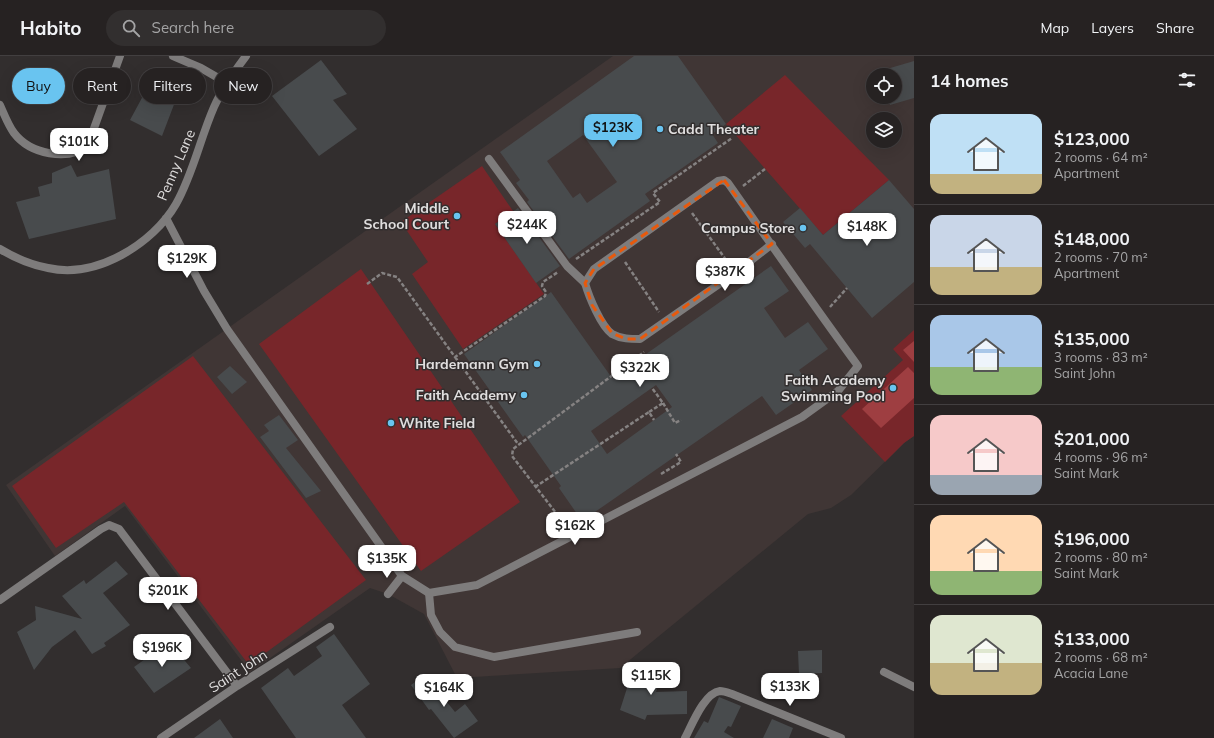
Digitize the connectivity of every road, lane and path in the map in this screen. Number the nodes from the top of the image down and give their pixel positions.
1 (120, 56) edge
2 (173, 56) edge
3 (246, 56) edge
4 (238, 68) edge
5 (214, 76) edge
6 (216, 104) edge
7 (0, 105) edge
8 (732, 138) dead end
9 (489, 159) dead end
10 (765, 169) dead end
11 (734, 192) junction
12 (686, 204) junction
13 (166, 218) junction
14 (607, 236) junction
15 (772, 244) junction
16 (0, 249) edge
17 (618, 252) junction
18 (567, 266) junction
19 (734, 273) junction
20 (585, 283) junction
21 (367, 284) dead end
22 (666, 322) junction
23 (455, 357) junction
24 (652, 388) dead end
25 (663, 403) junction
26 (650, 412) junction
27 (654, 420) dead end
28 (681, 420) dead end
29 (676, 454) dead end
30 (656, 478) dead end
31 (535, 487) junction
32 (572, 528) dead end
33 (402, 576) junction
34 (428, 593) junction
35 (388, 594) dead end
36 (0, 600) edge
37 (330, 627) dead end
38 (637, 632) dead end
39 (884, 672) dead end
40 (237, 686) junction
41 (914, 686) edge
42 (161, 738) edge
43 (685, 738) edge
44 (841, 738) edge

1 - 7 street
2 - 5 street
3 - 4 street, Penny Lane
6 - 13 street, Penny Lane
8 - 14 path
9 - 18 street
10 - 11 path
11 - 12 street
11 - 15 street
12 - 17 street
12 - 19 path
13 - 16 street, Penny Lane
13 - 33 street
14 - 17 path
14 - 18 path
15 - 19 street
15 - 34 street
17 - 20 street
17 - 22 path
18 - 20 street
18 - 23 path
19 - 22 street
20 - 22 street
21 - 23 path
23 - 31 path
24 - 25 path
25 - 26 path
25 - 28 path
26 - 27 path
26 - 31 path
29 - 30 path
31 - 32 path
33 - 34 street
33 - 35 street
34 - 38 street
36 - 40 street
37 - 40 street, Saint John
39 - 41 street
40 - 42 street, Saint John
43 - 44 street

